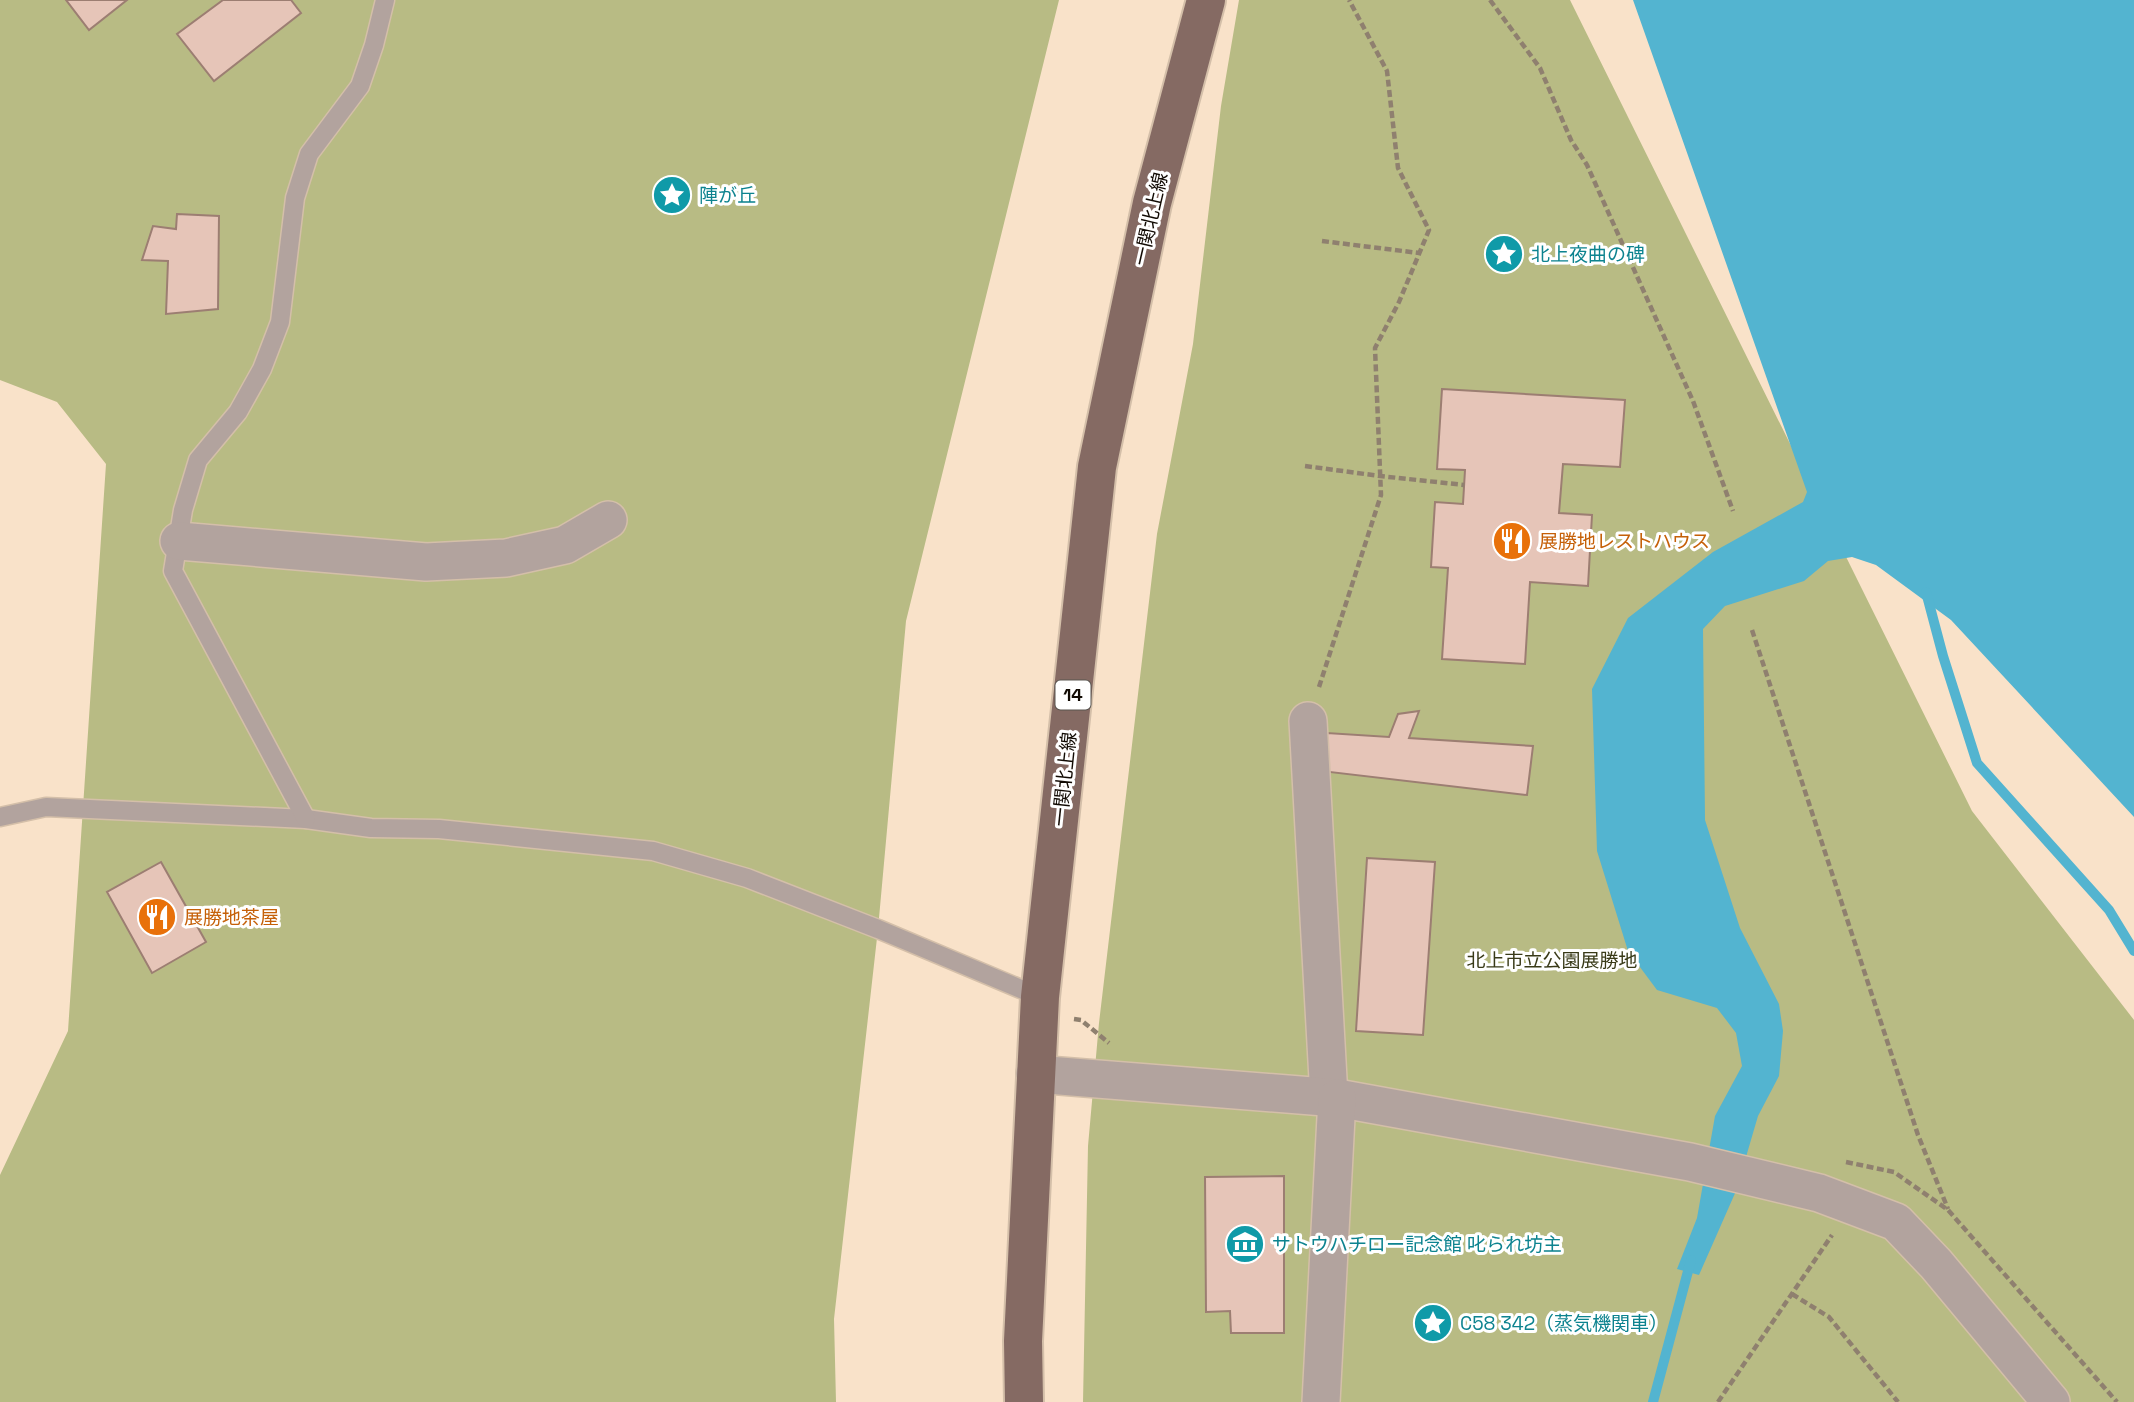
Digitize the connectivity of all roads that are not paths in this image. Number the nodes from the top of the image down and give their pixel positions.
1 (385, 0) edge
2 (1206, 0) edge
3 (608, 520) dead end
4 (179, 541) junction
5 (1308, 721) road end
6 (0, 817) edge
7 (306, 819) junction
8 (1040, 997) junction
9 (1035, 1074) junction
10 (1333, 1097) junction
11 (1024, 1402) edge
12 (1321, 1402) edge
13 (2051, 1402) edge

1 - 4 lane
2 - 8 main road, 一関北上線 / 14
3 - 4 street
4 - 7 lane
5 - 10 street
6 - 7 lane
7 - 8 lane
8 - 9 main road, 一関北上線 / 14
9 - 10 street
9 - 11 main road, 一関北上線 / 14
10 - 12 street
10 - 13 street

